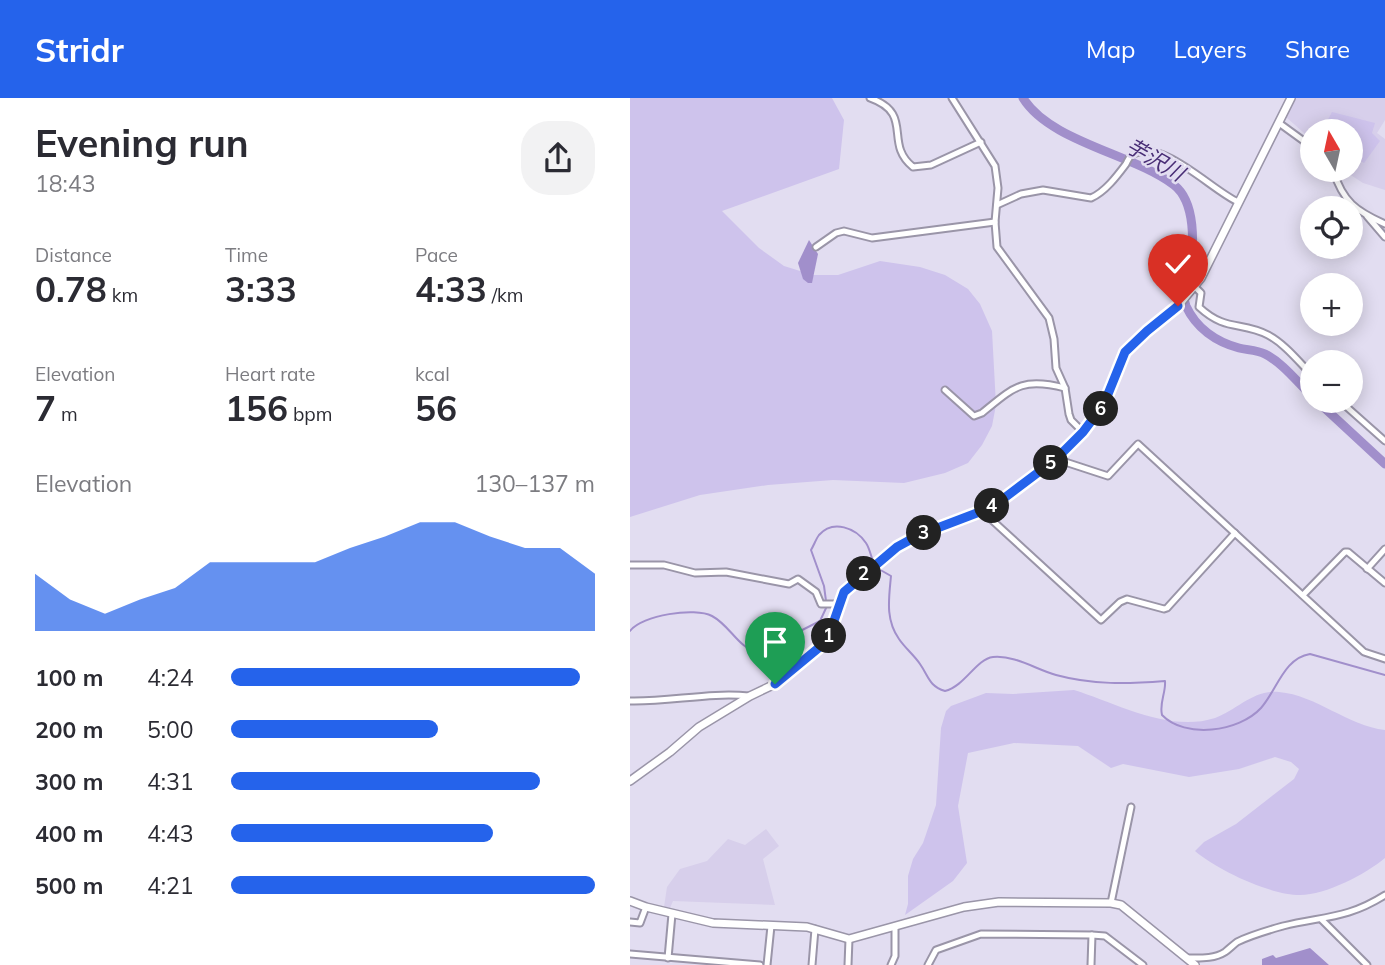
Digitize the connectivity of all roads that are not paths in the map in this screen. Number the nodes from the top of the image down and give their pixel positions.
1 (870, 98) edge
2 (952, 98) edge
3 (1291, 98) edge
4 (1279, 123) junction
5 (1300, 138) edge
6 (981, 142) junction
7 (1337, 182) edge
8 (1238, 202) junction
9 (997, 205) junction
10 (1367, 216) junction
11 (995, 222) junction
12 (1385, 224) edge
13 (1385, 237) edge
14 (816, 247) dead end
15 (1195, 287) junction
16 (1300, 364) edge
17 (1065, 388) junction
18 (945, 390) dead end
19 (1354, 413) edge
20 (1083, 432) junction
21 (1385, 441) edge
22 (1056, 459) junction
23 (982, 511) junction
24 (1235, 533) junction
25 (1385, 549) edge
26 (630, 565) edge
27 (1367, 569) junction
28 (1385, 583) edge
29 (1303, 595) junction
30 (836, 604) junction
31 (1385, 659) edge
32 (750, 696) junction
33 (630, 701) edge
34 (630, 781) edge
35 (1131, 807) dead end
36 (1385, 895) edge
37 (630, 901) edge
38 (1111, 903) junction
39 (646, 907) junction
40 (672, 914) junction
41 (1321, 920) junction
42 (630, 922) edge
43 (771, 926) junction
44 (895, 927) junction
45 (815, 929) junction
46 (1092, 935) junction
47 (849, 939) junction
48 (630, 954) edge
49 (1129, 955) junction
50 (668, 958) junction
51 (1188, 958) junction
52 (760, 965) edge
53 (767, 965) edge
54 (813, 965) edge
55 (848, 965) edge
56 (891, 965) edge
57 (928, 965) edge
58 (1091, 965) edge
59 (1129, 965) edge
60 (1143, 965) edge
61 (1195, 965) edge
62 (1367, 965) edge

1 - 6 street
2 - 6 street
3 - 4 street
4 - 5 street
4 - 8 street
6 - 9 street
7 - 10 street
8 - 9 street
8 - 15 street
9 - 11 street
10 - 12 street
10 - 13 street
11 - 14 street
11 - 17 street
15 - 16 street
15 - 20 street
17 - 18 street
17 - 20 street
19 - 21 street
20 - 22 street
22 - 23 street
22 - 24 street
23 - 24 street
23 - 30 street
24 - 29 street
25 - 27 street
26 - 30 street
27 - 28 street
27 - 29 street
29 - 31 street
30 - 32 street
32 - 33 street
32 - 34 street
35 - 38 street
36 - 41 street
37 - 39 street
38 - 44 street
38 - 51 street
39 - 40 street
39 - 42 street
40 - 43 street
40 - 50 street
41 - 51 street
41 - 62 street
43 - 45 street
43 - 53 street
44 - 47 street
44 - 56 street
45 - 47 street
45 - 54 street
46 - 49 street
46 - 57 street
46 - 58 street
47 - 55 street
48 - 50 street
49 - 59 street
49 - 60 street
50 - 52 street
51 - 61 street

